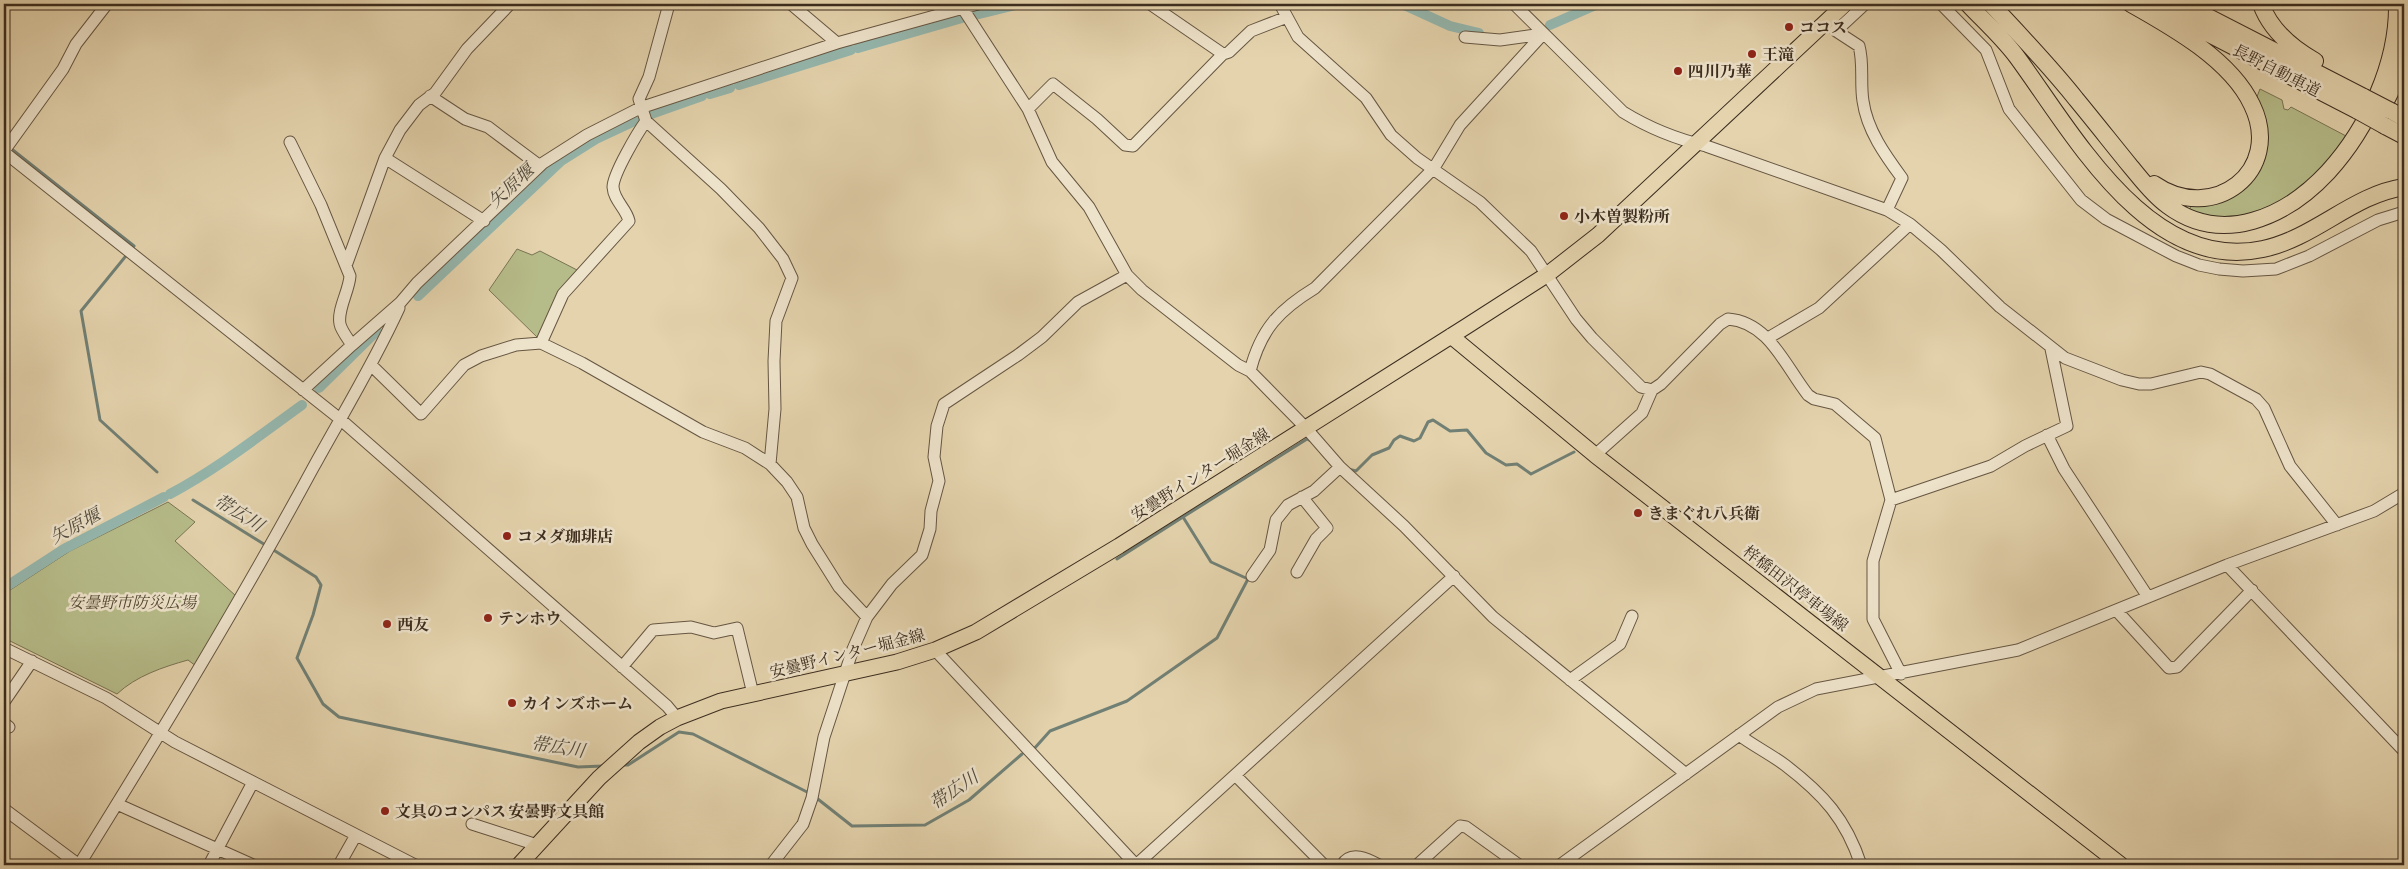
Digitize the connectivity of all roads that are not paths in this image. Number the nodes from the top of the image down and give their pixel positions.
1 (107, 4) edge
2 (510, 4) edge
3 (669, 4) edge
4 (791, 4) edge
5 (978, 4) edge
6 (1150, 4) edge
7 (1280, 4) edge
8 (1514, 4) edge
9 (1845, 4) edge
10 (1865, 4) edge
11 (1941, 4) edge
12 (1968, 4) edge
13 (1991, 4) edge
14 (2131, 4) edge
15 (2150, 4) edge
16 (2183, 4) edge
17 (2261, 4) edge
18 (2397, 4) edge
19 (961, 6) edge
20 (1288, 17) junction
21 (1831, 26) junction
22 (1543, 34) junction
23 (1465, 37) dead end
24 (2404, 41) edge
25 (837, 43) junction
26 (1223, 54) junction
27 (430, 96) junction
28 (2364, 99) junction
29 (640, 108) junction
30 (1028, 110) junction
31 (2396, 113) edge
32 (646, 121) junction
33 (2404, 136) edge
34 (290, 142) dead end
35 (1696, 144) junction
36 (4, 151) edge
37 (385, 158) junction
38 (2126, 160) junction
39 (540, 166) junction
40 (1434, 168) junction
41 (2404, 187) edge
42 (2117, 190) junction
43 (1887, 210) junction
44 (2404, 212) edge
45 (484, 221) junction
46 (1910, 224) junction
47 (346, 264) junction
48 (1127, 274) junction
49 (1548, 274) junction
50 (400, 304) junction
51 (1451, 336) junction
52 (1768, 338) junction
53 (541, 344) junction
54 (352, 345) junction
55 (2051, 349) junction
56 (371, 364) junction
57 (1250, 371) junction
58 (304, 390) junction
59 (1652, 390) junction
60 (340, 419) junction
61 (1306, 428) junction
62 (2047, 435) junction
63 (1595, 455) junction
64 (770, 464) junction
65 (1340, 468) junction
66 (2404, 493) edge
67 (1302, 497) junction
68 (1892, 500) junction
69 (2337, 525) junction
70 (2228, 565) junction
71 (1297, 572) dead end
72 (1252, 576) dead end
73 (1454, 576) junction
74 (2252, 590) junction
75 (2148, 598) junction
76 (2117, 610) junction
77 (1632, 616) dead end
78 (867, 618) junction
79 (4, 648) edge
80 (935, 650) junction
81 (32, 661) junction
82 (622, 667) junction
83 (1901, 674) junction
84 (846, 675) junction
85 (1881, 677) junction
86 (1570, 680) junction
87 (753, 694) junction
88 (4, 702) edge
89 (677, 718) junction
90 (161, 732) junction
91 (1740, 735) junction
92 (2404, 751) edge
93 (1686, 774) junction
94 (1235, 775) junction
95 (253, 782) junction
96 (117, 804) junction
97 (4, 809) edge
98 (472, 824) dead end
99 (356, 835) junction
100 (537, 845) junction
101 (217, 848) junction
102 (79, 865) edge
103 (209, 865) edge
104 (253, 865) edge
105 (339, 865) edge
106 (415, 865) edge
107 (520, 865) edge
108 (771, 865) edge
109 (1136, 865) edge
110 (1324, 865) edge
111 (1342, 865) edge
112 (1379, 865) edge
113 (1418, 865) edge
114 (1519, 865) edge
115 (1560, 865) edge
116 (1860, 865) edge
117 (2121, 865) edge

1 - 36 street
2 - 27 street
3 - 29 street
4 - 25 street
5 - 19 street
6 - 26 street
7 - 20 street
8 - 22 street
9 - 21 main road, 安曇野インター堀金線
10 - 21 street
11 - 44 street
12 - 42 highway
13 - 38 highway
14 - 38 highway
15 - 28 highway, 長野自動車道
16 - 28 highway, 長野自動車道
17 - 28 highway
18 - 38 highway
19 - 25 street
19 - 30 street
20 - 26 street
20 - 40 street
21 - 35 main road, 安曇野インター堀金線
21 - 43 street
22 - 23 street
22 - 35 street
22 - 40 street
24 - 42 highway
25 - 29 street
26 - 30 street
27 - 37 street
27 - 39 street
28 - 31 highway, 長野自動車道, bridge
28 - 31 highway
29 - 32 street
29 - 39 street
30 - 48 street
31 - 33 highway, 長野自動車道
32 - 53 street
32 - 64 street
34 - 47 street
35 - 43 street
35 - 49 main road, 安曇野インター堀金線
36 - 58 street
37 - 45 street
37 - 47 street
39 - 45 street
40 - 49 street
40 - 57 street
41 - 42 highway
43 - 46 street
45 - 50 street
46 - 52 street
46 - 55 street
47 - 54 street
48 - 57 street
48 - 78 street
49 - 51 main road, 安曇野インター堀金線
49 - 59 street
50 - 54 street
50 - 56 street
51 - 61 main road, 安曇野インター堀金線
51 - 63 main road, 梓橋田沢停車場線
52 - 59 street
52 - 68 street
53 - 56 street
53 - 64 street
54 - 58 street
55 - 62 street
55 - 69 street
56 - 60 street
57 - 61 street
58 - 60 street
59 - 63 street
60 - 82 street
60 - 90 street
61 - 65 street
61 - 80 main road, 安曇野インター堀金線
62 - 68 street
62 - 75 street
63 - 85 main road, 梓橋田沢停車場線
64 - 78 street
65 - 67 street
65 - 73 street
66 - 69 street
67 - 71 street
67 - 72 street
68 - 83 street
69 - 70 street
70 - 74 street
70 - 75 street
73 - 86 street
73 - 94 street
74 - 76 street
74 - 92 street
75 - 76 street
76 - 83 street
77 - 86 street
78 - 84 street
79 - 81 street
80 - 84 main road, 安曇野インター堀金線
80 - 109 street
81 - 88 street
81 - 90 street
82 - 87 street
82 - 89 street
83 - 85 street
84 - 87 main road, 安曇野インター堀金線
84 - 108 street
85 - 91 street
85 - 117 main road, 梓橋田沢停車場線
86 - 93 street
87 - 89 main road, 安曇野インター堀金線
89 - 100 main road, 安曇野インター堀金線
90 - 95 street
90 - 96 street
91 - 93 street
91 - 116 street
93 - 115 street
94 - 109 street
94 - 110 street
95 - 99 street
95 - 101 street
96 - 101 street
96 - 102 street
97 - 102 street
98 - 100 street
99 - 105 street
99 - 106 street
100 - 107 main road, 安曇野インター堀金線
101 - 103 street
101 - 104 street
111 - 112 street
113 - 114 street

